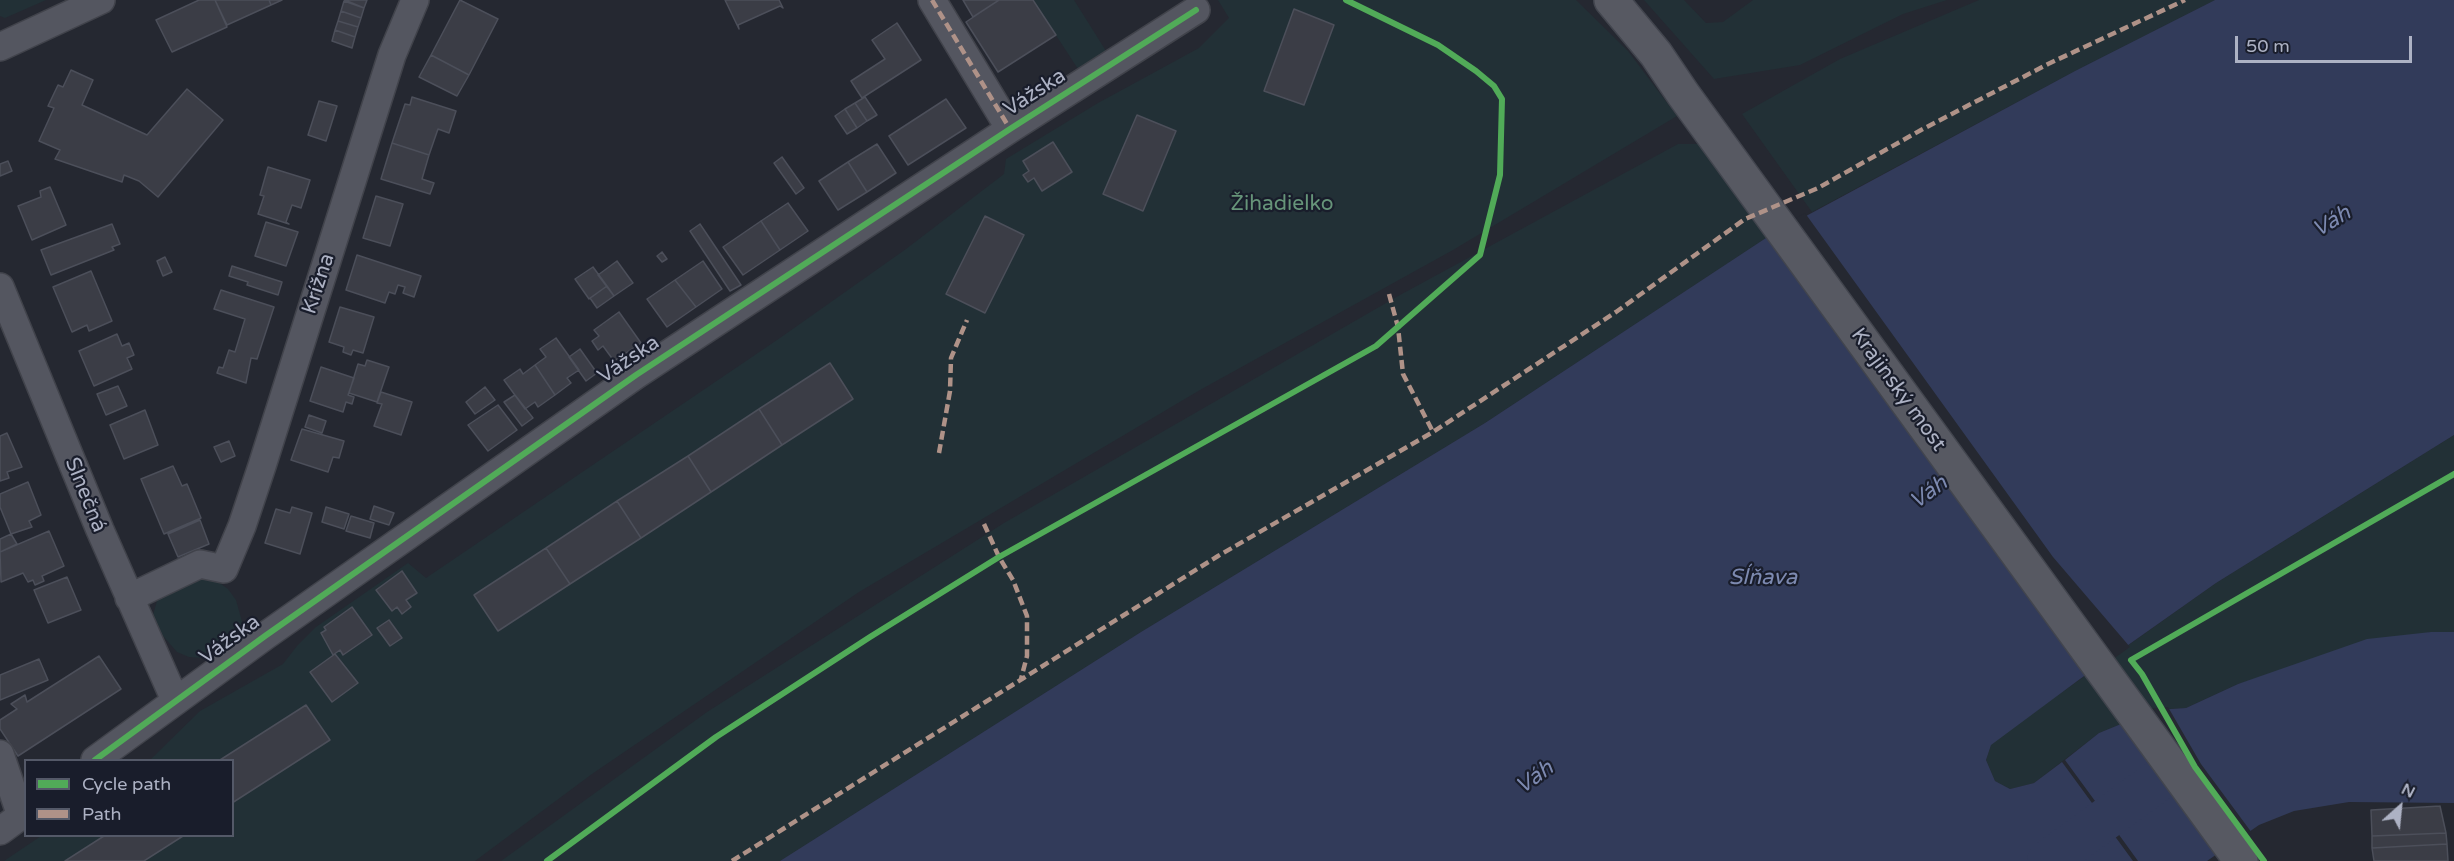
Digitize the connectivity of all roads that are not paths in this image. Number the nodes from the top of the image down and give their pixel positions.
1 (101, 0) edge
2 (415, 0) edge
3 (932, 0) edge
4 (1611, 0) edge
5 (1196, 10) dead end
6 (0, 47) edge
7 (1010, 129) junction
8 (0, 287) edge
9 (129, 598) junction
10 (175, 700) junction
11 (0, 754) edge
12 (96, 759) edge
13 (15, 820) edge
14 (2241, 861) edge

1 - 6 street
2 - 9 street, Krížna
3 - 7 street
4 - 14 main road, Krajinský most
5 - 7 street, Vážska
7 - 10 street, Vážska
8 - 9 street, Slnečná
9 - 10 street, Slnečná
10 - 12 street, Vážska
11 - 13 street

